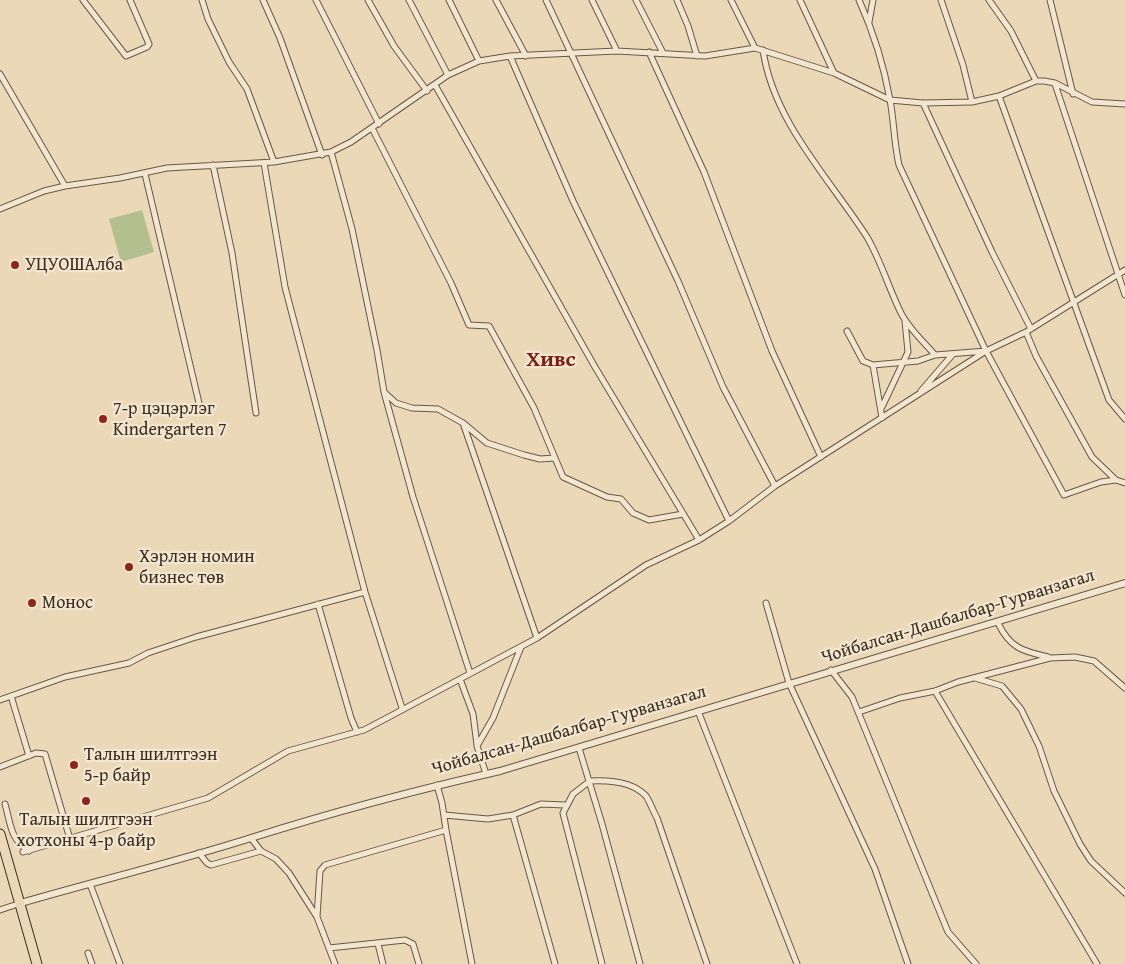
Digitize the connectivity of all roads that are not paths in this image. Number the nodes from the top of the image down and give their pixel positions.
1 (83, 0) edge
2 (130, 0) edge
3 (202, 0) edge
4 (263, 0) edge
5 (316, 0) edge
6 (368, 0) edge
7 (409, 0) edge
8 (449, 0) edge
9 (496, 0) edge
10 (546, 0) edge
11 (592, 0) edge
12 (636, 0) edge
13 (677, 0) edge
14 (731, 0) edge
15 (800, 0) edge
16 (859, 0) edge
17 (873, 0) edge
18 (941, 0) edge
19 (990, 0) edge
20 (1050, 0) edge
21 (869, 23) junction
22 (754, 48) junction
23 (763, 50) junction
24 (617, 51) junction
25 (573, 52) junction
26 (649, 52) junction
27 (663, 53) junction
28 (510, 56) junction
29 (526, 56) junction
30 (697, 56) junction
31 (479, 61) junction
32 (834, 73) junction
33 (0, 74) edge
34 (448, 75) junction
35 (1036, 81) junction
36 (1055, 84) junction
37 (435, 85) junction
38 (427, 91) junction
39 (1073, 94) junction
40 (999, 96) junction
41 (890, 100) junction
42 (972, 102) junction
43 (923, 103) junction
44 (1125, 104) edge
45 (379, 124) junction
46 (372, 128) junction
47 (331, 152) junction
48 (322, 155) junction
49 (274, 162) junction
50 (264, 163) junction
51 (213, 165) junction
52 (145, 174) junction
53 (65, 186) junction
54 (0, 209) edge
55 (1125, 270) edge
56 (1117, 275) junction
57 (1125, 295) edge
58 (1074, 303) junction
59 (905, 320) junction
60 (847, 331) dead end
61 (1029, 331) junction
62 (986, 351) junction
63 (953, 354) junction
64 (935, 355) junction
65 (904, 363) junction
66 (873, 365) junction
67 (384, 392) junction
68 (918, 395) junction
69 (199, 403) dead end
70 (881, 408) junction
71 (256, 414) dead end
72 (882, 418) junction
73 (1125, 419) edge
74 (464, 423) junction
75 (821, 457) junction
76 (555, 458) junction
77 (1116, 480) junction
78 (1125, 483) edge
79 (775, 486) junction
80 (683, 514) junction
81 (729, 521) junction
82 (699, 540) junction
83 (1125, 583) edge
84 (365, 592) junction
85 (766, 603) dead end
86 (318, 604) junction
87 (998, 623) junction
88 (537, 638) junction
89 (521, 646) junction
90 (1050, 658) junction
91 (831, 670) junction
92 (470, 673) junction
93 (972, 678) junction
94 (460, 679) junction
95 (789, 683) junction
96 (1125, 688) edge
97 (934, 691) junction
98 (12, 696) junction
99 (0, 700) edge
100 (402, 708) junction
101 (698, 711) junction
102 (859, 712) junction
103 (357, 732) junction
104 (477, 746) junction
105 (579, 748) junction
106 (29, 756) junction
107 (0, 766) edge
108 (486, 774) junction
109 (590, 781) junction
110 (437, 785) junction
111 (6, 804) dead end
112 (565, 805) junction
113 (444, 815) junction
114 (513, 815) junction
115 (446, 830) junction
116 (0, 834) edge
117 (251, 838) junction
118 (70, 839) junction
119 (261, 851) junction
120 (199, 853) junction
121 (90, 884) junction
122 (1125, 893) edge
123 (20, 903) junction
124 (0, 910) edge
125 (317, 916) junction
126 (378, 944) junction
127 (329, 948) junction
128 (88, 953) dead end
129 (37, 964) edge
130 (92, 964) edge
131 (120, 964) edge
132 (335, 964) edge
133 (383, 964) edge
134 (419, 964) edge
135 (472, 964) edge
136 (555, 964) edge
137 (602, 964) edge
138 (640, 964) edge
139 (707, 964) edge
140 (797, 964) edge
141 (908, 964) edge
142 (976, 964) edge
143 (1097, 964) edge

1 - 2 street
3 - 49 street
4 - 48 street
5 - 45 street
6 - 38 street
7 - 34 street
8 - 31 street
9 - 29 street
10 - 25 street
11 - 24 street
12 - 27 street
13 - 30 street
14 - 22 street
15 - 32 street
16 - 21 street
17 - 21 street
18 - 42 street
19 - 35 street
20 - 39 street
21 - 41 street
22 - 23 street
22 - 30 street
23 - 32 street
23 - 59 street
24 - 25 street
24 - 26 street
25 - 29 street
25 - 79 street
26 - 27 street
26 - 75 street
27 - 30 street
28 - 29 street
28 - 31 street
28 - 81 street
31 - 34 street
32 - 41 street
33 - 53 street
34 - 37 street
35 - 36 street
35 - 40 street
36 - 39 street
36 - 56 street
37 - 38 street
37 - 80 street
38 - 45 street
39 - 44 street
40 - 42 street
40 - 58 street
41 - 43 street
41 - 62 street
42 - 43 street
43 - 61 street
45 - 46 street
46 - 47 street
46 - 76 street
47 - 48 street
47 - 67 street
48 - 49 street
49 - 50 street
50 - 51 street
50 - 84 street
51 - 52 street
51 - 71 street
52 - 53 street
52 - 69 street
53 - 54 street
55 - 56 street
56 - 57 street
56 - 58 street
58 - 61 street
58 - 73 street
59 - 64 street
59 - 65 street
60 - 66 street
61 - 62 street
61 - 77 street
62 - 63 street
62 - 68 street
62 - 77 street
63 - 64 street
63 - 68 street
64 - 65 street
65 - 66 street
65 - 70 street
66 - 70 street
67 - 74 street
67 - 92 street
68 - 72 street
70 - 72 street
72 - 75 street
74 - 76 street
74 - 88 street
75 - 79 street
76 - 80 street
77 - 78 street
79 - 81 street
80 - 82 street
81 - 82 street
82 - 88 street
83 - 87 street, Чойбалсан-Дашбалбар-Гурванзагал
84 - 86 street
84 - 100 street
85 - 95 street
86 - 98 street
86 - 103 street
87 - 90 street
87 - 91 street, Чойбалсан-Дашбалбар-Гурванзагал
88 - 89 street
89 - 92 street
89 - 104 street
90 - 93 street
90 - 96 street
91 - 95 street, Чойбалсан-Дашбалбар-Гурванзагал
91 - 102 street
92 - 94 street
93 - 97 street
93 - 122 street
94 - 100 street
94 - 104 street
95 - 101 street, Чойбалсан-Дашбалбар-Гурванзагал
95 - 141 street
97 - 102 street
97 - 143 street
98 - 99 street
98 - 106 street
100 - 103 street
101 - 105 street, Чойбалсан-Дашбалбар-Гурванзагал
101 - 140 street
102 - 142 street
103 - 118 street
104 - 108 street
105 - 108 street, Чойбалсан-Дашбалбар-Гурванзагал
105 - 109 street
106 - 107 street
106 - 118 street
108 - 110 street, Чойбалсан-Дашбалбар-Гурванзагал
109 - 112 street
109 - 138 street
109 - 139 street
110 - 113 street
110 - 117 street, Чойбалсан-Дашбалбар-Гурванзагал
111 - 118 street
112 - 114 street
112 - 137 street
113 - 114 street
113 - 115 street
114 - 136 street
115 - 125 street
115 - 135 street
116 - 123 main road
117 - 119 street
117 - 120 street, Чойбалсан-Дашбалбар-Гурванзагал
119 - 120 street
119 - 125 street
120 - 121 street, Чойбалсан-Дашбалбар-Гурванзагал
121 - 123 street, Чойбалсан-Дашбалбар-Гурванзагал
121 - 131 street
123 - 124 street
123 - 129 main road
125 - 127 street
126 - 127 street
126 - 133 street
126 - 134 street
127 - 132 street
128 - 130 street

